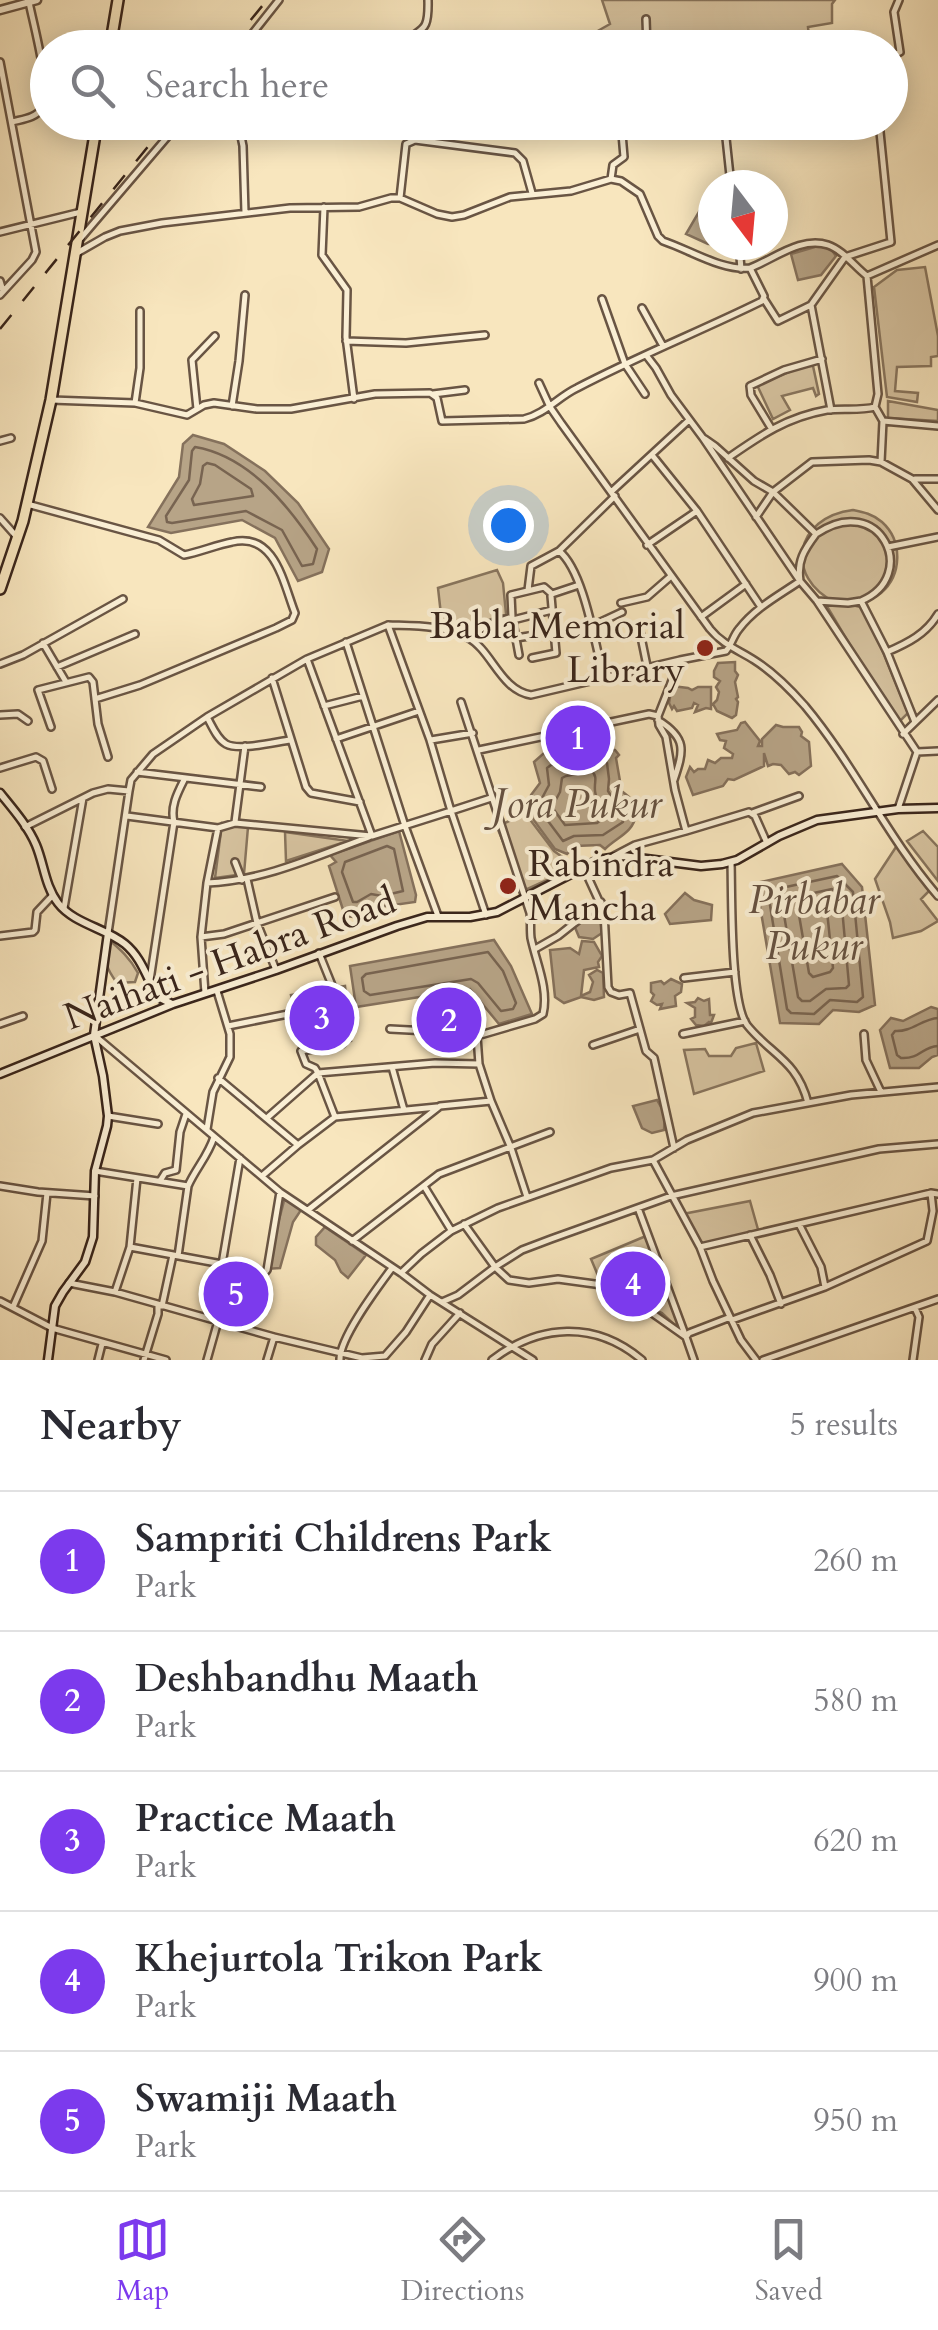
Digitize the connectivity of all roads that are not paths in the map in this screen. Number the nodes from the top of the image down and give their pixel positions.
1 (118, 0) edge
2 (280, 0) edge
3 (428, 0) edge
4 (899, 0) edge
5 (33, 1) edge
6 (4, 6) edge
7 (646, 19) dead end
8 (36, 30) edge
9 (111, 30) edge
10 (256, 30) edge
11 (422, 30) edge
12 (646, 30) edge
13 (897, 30) edge
14 (0, 62) edge
15 (30, 116) edge
16 (11, 122) junction
17 (95, 140) edge
18 (165, 140) edge
19 (241, 140) edge
20 (411, 140) joint
21 (623, 140) edge
22 (725, 140) edge
23 (881, 140) edge
24 (729, 170) edge
25 (610, 179) junction
26 (532, 194) junction
27 (400, 198) junction
28 (324, 208) junction
29 (81, 212) junction
30 (245, 213) junction
31 (32, 224) junction
32 (0, 232) edge
33 (77, 242) junction
34 (938, 245) edge
35 (75, 254) junction
36 (845, 257) junction
37 (740, 260) edge
38 (750, 268) junction
39 (741, 269) junction
40 (867, 276) junction
41 (0, 281) edge
42 (2, 293) edge
43 (246, 295) dead end
44 (602, 299) dead end
45 (764, 299) junction
46 (811, 305) junction
47 (642, 308) dead end
48 (140, 311) dead end
49 (485, 335) dead end
50 (215, 336) dead end
51 (346, 341) junction
52 (663, 346) junction
53 (645, 354) junction
54 (822, 359) junction
55 (625, 364) junction
56 (540, 384) dead end
57 (465, 390) dead end
58 (433, 394) junction
59 (645, 394) dead end
60 (354, 399) junction
61 (50, 400) junction
62 (135, 403) junction
63 (232, 406) junction
64 (550, 407) junction
65 (874, 407) junction
66 (197, 408) junction
67 (831, 410) junction
68 (690, 420) junction
69 (883, 421) junction
70 (938, 426) edge
71 (771, 428) junction
72 (11, 438) dead end
73 (704, 438) junction
74 (0, 441) edge
75 (652, 455) junction
76 (728, 458) junction
77 (881, 462) junction
78 (912, 479) junction
79 (938, 479) edge
80 (773, 492) junction
81 (613, 494) junction
82 (27, 504) junction
83 (938, 510) edge
84 (697, 512) junction
85 (756, 517) junction
86 (0, 518) edge
87 (816, 534) junction
88 (938, 536) edge
89 (18, 538) junction
90 (647, 545) junction
91 (888, 547) junction
92 (559, 551) junction
93 (670, 577) junction
94 (800, 581) junction
95 (746, 584) junction
96 (580, 585) junction
97 (0, 589) edge
98 (528, 590) junction
99 (551, 594) junction
100 (123, 599) dead end
101 (817, 601) junction
102 (861, 602) junction
103 (621, 604) dead end
104 (762, 607) junction
105 (552, 610) junction
106 (622, 612) dead end
107 (938, 614) edge
108 (701, 617) junction
109 (513, 618) junction
110 (388, 625) junction
111 (590, 627) junction
112 (640, 628) dead end
113 (555, 632) junction
114 (135, 634) dead end
115 (470, 638) junction
116 (516, 638) junction
117 (346, 642) junction
118 (43, 643) junction
119 (731, 646) junction
120 (887, 652) junction
121 (520, 654) dead end
122 (532, 658) dead end
123 (307, 659) junction
124 (680, 660) junction
125 (0, 664) edge
126 (647, 666) junction
127 (57, 667) junction
128 (272, 678) junction
129 (604, 678) junction
130 (66, 682) junction
131 (363, 696) junction
132 (95, 699) junction
133 (461, 702) dead end
134 (936, 703) edge
135 (324, 706) junction
136 (420, 711) junction
137 (0, 715) edge
138 (206, 717) junction
139 (658, 718) junction
140 (28, 720) dead end
141 (915, 722) junction
142 (51, 726) dead end
143 (373, 726) junction
144 (472, 733) junction
145 (903, 734) junction
146 (336, 739) junction
147 (290, 740) junction
148 (430, 740) junction
149 (245, 746) junction
150 (478, 750) junction
151 (938, 751) edge
152 (916, 752) junction
153 (108, 758) dead end
154 (0, 768) edge
155 (137, 772) junction
156 (185, 778) junction
157 (674, 781) junction
158 (240, 785) junction
159 (260, 787) dead end
160 (52, 788) dead end
161 (129, 791) junction
162 (0, 794) edge
163 (799, 796) dead end
164 (83, 798) junction
165 (491, 798) junction
166 (360, 802) junction
167 (938, 808) edge
168 (898, 810) junction
169 (451, 811) junction
170 (877, 812) junction
171 (752, 813) junction
172 (126, 816) junction
173 (174, 822) junction
174 (236, 822) junction
175 (404, 826) junction
176 (26, 827) junction
177 (218, 828) junction
178 (686, 832) junction
179 (372, 836) junction
180 (767, 843) junction
181 (610, 858) junction
182 (236, 862) dead end
183 (731, 862) junction
184 (586, 865) junction
185 (244, 880) junction
186 (207, 883) junction
187 (53, 895) junction
188 (938, 896) edge
189 (336, 897) dead end
190 (526, 899) junction
191 (600, 902) junction
192 (64, 910) junction
193 (486, 915) junction
194 (438, 916) junction
195 (257, 923) junction
196 (108, 933) junction
197 (0, 936) edge
198 (202, 937) junction
199 (534, 949) junction
200 (319, 953) junction
201 (276, 970) junction
202 (735, 972) junction
203 (684, 978) dead end
204 (150, 980) junction
205 (217, 991) junction
206 (206, 994) junction
207 (172, 1004) junction
208 (288, 1014) dead end
209 (22, 1016) dead end
210 (745, 1021) junction
211 (0, 1024) edge
212 (228, 1026) junction
213 (390, 1028) dead end
214 (640, 1029) junction
215 (683, 1034) dead end
216 (864, 1034) dead end
217 (94, 1035) junction
218 (477, 1036) junction
219 (593, 1045) dead end
220 (479, 1064) junction
221 (392, 1067) junction
222 (0, 1074) edge
223 (318, 1074) junction
224 (218, 1078) junction
225 (938, 1087) edge
226 (881, 1092) junction
227 (491, 1101) junction
228 (808, 1104) junction
229 (440, 1106) junction
230 (404, 1110) junction
231 (186, 1114) junction
232 (108, 1116) junction
233 (268, 1117) junction
234 (335, 1117) junction
235 (158, 1124) dead end
236 (207, 1129) junction
237 (550, 1132) dead end
238 (214, 1138) junction
239 (298, 1144) junction
240 (938, 1144) edge
241 (511, 1148) junction
242 (674, 1148) junction
243 (240, 1158) junction
244 (653, 1160) junction
245 (95, 1171) junction
246 (262, 1176) junction
247 (137, 1178) junction
248 (160, 1181) junction
249 (0, 1186) edge
250 (188, 1186) junction
251 (424, 1186) junction
252 (280, 1192) junction
253 (47, 1193) junction
254 (934, 1193) edge
255 (95, 1196) junction
256 (671, 1196) junction
257 (527, 1198) junction
258 (638, 1208) junction
259 (308, 1210) junction
260 (464, 1224) junction
261 (799, 1224) junction
262 (452, 1231) junction
263 (750, 1235) junction
264 (352, 1241) junction
265 (130, 1246) junction
266 (700, 1247) junction
267 (175, 1256) junction
268 (222, 1264) junction
269 (392, 1268) junction
270 (495, 1268) junction
271 (402, 1273) junction
272 (69, 1282) junction
273 (824, 1288) junction
274 (115, 1292) junction
275 (430, 1295) junction
276 (938, 1299) edge
277 (0, 1301) edge
278 (442, 1302) junction
279 (780, 1304) junction
280 (160, 1305) junction
281 (13, 1307) junction
282 (915, 1308) junction
283 (460, 1313) junction
284 (207, 1318) junction
285 (732, 1320) junction
286 (218, 1321) junction
287 (52, 1328) junction
288 (274, 1337) junction
289 (686, 1337) junction
290 (102, 1343) junction
291 (511, 1346) junction
292 (339, 1356) edge
293 (145, 1357) edge
294 (48, 1360) edge
295 (98, 1360) edge
296 (166, 1360) edge
297 (208, 1360) edge
298 (268, 1360) edge
299 (425, 1360) edge
300 (492, 1360) edge
301 (533, 1360) edge
302 (642, 1360) edge
303 (694, 1360) edge
304 (759, 1360) edge
305 (912, 1360) edge

1 - 9 highway
2 - 10 street
3 - 11 street
4 - 13 street
5 - 6 main road
5 - 8 street
7 - 12 street
14 - 16 street
15 - 16 street
16 - 31 street
17 - 29 highway
18 - 33 street
19 - 30 street
20 - 26 street
20 - 27 street
21 - 25 street
22 - 24 street
23 - 36 street
25 - 26 street
25 - 39 street
26 - 27 street
27 - 28 street
28 - 30 street
28 - 51 street
29 - 31 street
29 - 33 highway
30 - 35 street
31 - 32 street
31 - 42 street
33 - 35 highway
34 - 40 street
35 - 61 highway
36 - 38 street
36 - 40 street
36 - 46 street
37 - 39 street
38 - 39 street
38 - 45 street
40 - 65 street
41 - 42 street
43 - 63 street
44 - 55 street
45 - 46 street
45 - 52 street
46 - 54 street
47 - 52 street
48 - 62 street
49 - 51 street
50 - 66 street
51 - 60 street
52 - 53 street
53 - 55 street
53 - 68 street
54 - 67 street
54 - 71 street
55 - 59 street
55 - 64 street
56 - 64 street
57 - 58 street
58 - 60 street
58 - 64 street
60 - 63 street
61 - 62 street
61 - 82 highway
62 - 66 street
63 - 66 street
64 - 81 street
65 - 67 street
65 - 69 street
67 - 71 street
68 - 73 street
68 - 75 street
69 - 70 street
69 - 77 street
71 - 76 street
72 - 74 street
73 - 76 street
73 - 85 street
75 - 81 street
75 - 84 street
76 - 80 street
77 - 78 street
77 - 80 street
78 - 79 street
78 - 83 street
80 - 85 street
80 - 87 street
81 - 90 street
81 - 92 street
82 - 89 highway
82 - 132 street
84 - 90 street
84 - 95 street
85 - 94 street
86 - 89 street
87 - 91 street
87 - 94 street
88 - 91 street
89 - 97 highway
90 - 93 street
91 - 102 street
92 - 96 street
92 - 98 street
93 - 103 street
93 - 108 street
94 - 101 street
94 - 104 street
95 - 104 street
95 - 108 street
96 - 99 street
96 - 111 street
98 - 99 street
98 - 109 street
99 - 105 street
100 - 118 street
101 - 102 street
101 - 145 street
102 - 120 street
104 - 119 street
105 - 109 street
105 - 113 street
106 - 111 street
107 - 120 street
108 - 119 street
109 - 115 street
109 - 116 street
110 - 115 street
110 - 117 street
110 - 136 street
111 - 129 street
112 - 126 street
113 - 116 street
113 - 122 street
114 - 127 street
115 - 129 street
116 - 121 street
117 - 123 street
117 - 131 street
118 - 125 street
118 - 127 street
119 - 124 street
119 - 170 street
120 - 141 street
123 - 128 street
123 - 135 street
124 - 126 street
124 - 139 street
126 - 129 street
127 - 130 street
128 - 138 street
128 - 147 street
130 - 132 street
130 - 142 street
131 - 135 street
131 - 143 street
132 - 153 street
133 - 144 street
134 - 141 street
135 - 146 street
136 - 143 street
136 - 148 street
137 - 140 street
138 - 149 street
138 - 155 street
139 - 150 street
139 - 157 street
139 - 157 street
141 - 145 street
143 - 146 street
143 - 175 street
144 - 148 street
144 - 150 street
145 - 152 street
146 - 166 street
147 - 149 street
147 - 166 street
148 - 169 street
149 - 158 street
150 - 165 street
151 - 152 street
152 - 168 street
154 - 160 street
155 - 156 street
155 - 161 street
156 - 158 street
156 - 173 street
157 - 178 street
158 - 159 street
158 - 174 street
161 - 164 street
161 - 172 street
162 - 176 main road
163 - 171 street
164 - 176 street
164 - 192 street
165 - 169 street
165 - 190 street
166 - 179 street
167 - 168 main road, Naihati - Habra Road
168 - 170 main road, Naihati - Habra Road
169 - 175 street
169 - 193 street
170 - 180 main road, Naihati - Habra Road
170 - 188 street
171 - 178 street
171 - 180 street
172 - 173 street
172 - 196 street
173 - 177 street
173 - 204 street
174 - 177 street
174 - 179 street
175 - 179 street
175 - 194 street
176 - 187 main road
177 - 186 street
178 - 181 street
179 - 185 street
180 - 183 main road, Naihati - Habra Road
181 - 183 main road, Naihati - Habra Road
181 - 184 main road, Naihati - Habra Road
182 - 185 street
183 - 202 street
184 - 190 main road, Naihati - Habra Road
184 - 191 street
185 - 186 street
185 - 195 street
186 - 198 street
187 - 192 main road
187 - 197 street
189 - 195 street
190 - 193 main road, Naihati - Habra Road
190 - 199 street
191 - 199 street
191 - 214 street
192 - 196 main road
193 - 194 main road, Naihati - Habra Road
194 - 200 main road, Naihati - Habra Road
195 - 198 street
195 - 201 street
196 - 204 main road
196 - 217 main road
198 - 206 street
199 - 218 street
200 - 201 main road, Naihati - Habra Road
200 - 223 street
201 - 205 main road, Naihati - Habra Road
202 - 203 street
202 - 210 street
204 - 207 main road
205 - 206 main road, Naihati - Habra Road
205 - 212 street
206 - 207 main road, Naihati - Habra Road
207 - 217 main road, Naihati - Habra Road
208 - 212 street
209 - 211 street
210 - 215 street
210 - 228 street
212 - 224 street
213 - 218 street
214 - 219 street
214 - 242 street
216 - 226 street
217 - 222 main road, Naihati - Habra Road
217 - 231 street
217 - 232 main road
218 - 220 street
220 - 221 street
220 - 227 street
221 - 223 street
221 - 230 street
223 - 233 street
223 - 234 street
224 - 233 street
224 - 236 street
225 - 226 street
226 - 228 street
227 - 229 street
227 - 241 street
228 - 242 street
229 - 230 street
229 - 259 street
230 - 234 street
231 - 236 street
231 - 248 street
232 - 235 street
232 - 245 main road
233 - 239 street
234 - 239 street
236 - 238 street
237 - 241 street
238 - 243 street
238 - 250 street
239 - 246 street
240 - 256 street
241 - 251 street
241 - 257 street
242 - 244 street
243 - 246 street
243 - 268 street
244 - 256 street
244 - 257 street
245 - 247 street
245 - 255 main road
246 - 252 street
247 - 248 street
247 - 265 street
248 - 250 street
249 - 253 street
250 - 267 street
251 - 262 street
251 - 264 street
252 - 259 street
252 - 268 street
253 - 255 street
253 - 281 street
254 - 261 street
254 - 273 street
255 - 272 main road
256 - 258 street
256 - 266 street
257 - 260 street
258 - 270 street
258 - 289 street
259 - 264 street
260 - 262 street
260 - 270 street
261 - 263 street
261 - 273 street
262 - 271 street
263 - 266 street
263 - 279 street
264 - 269 street
265 - 267 street
265 - 274 street
266 - 285 street
267 - 268 street
267 - 280 street
268 - 284 street
269 - 271 street
269 - 292 street
270 - 278 street
270 - 289 street
271 - 275 street
272 - 274 street
272 - 287 main road
273 - 279 street
274 - 280 street
275 - 278 street
275 - 292 street
276 - 282 street
277 - 281 street
278 - 283 street
279 - 285 street
280 - 284 street
280 - 293 street
281 - 287 street
282 - 304 street
282 - 305 street
283 - 291 street
283 - 299 street
284 - 286 street
285 - 289 street
285 - 304 street
286 - 288 street
286 - 297 street
287 - 290 street
287 - 294 main road
288 - 292 street
288 - 298 street
289 - 303 street
290 - 293 street
290 - 295 street
291 - 300 street
291 - 301 street
291 - 302 street
293 - 296 street

